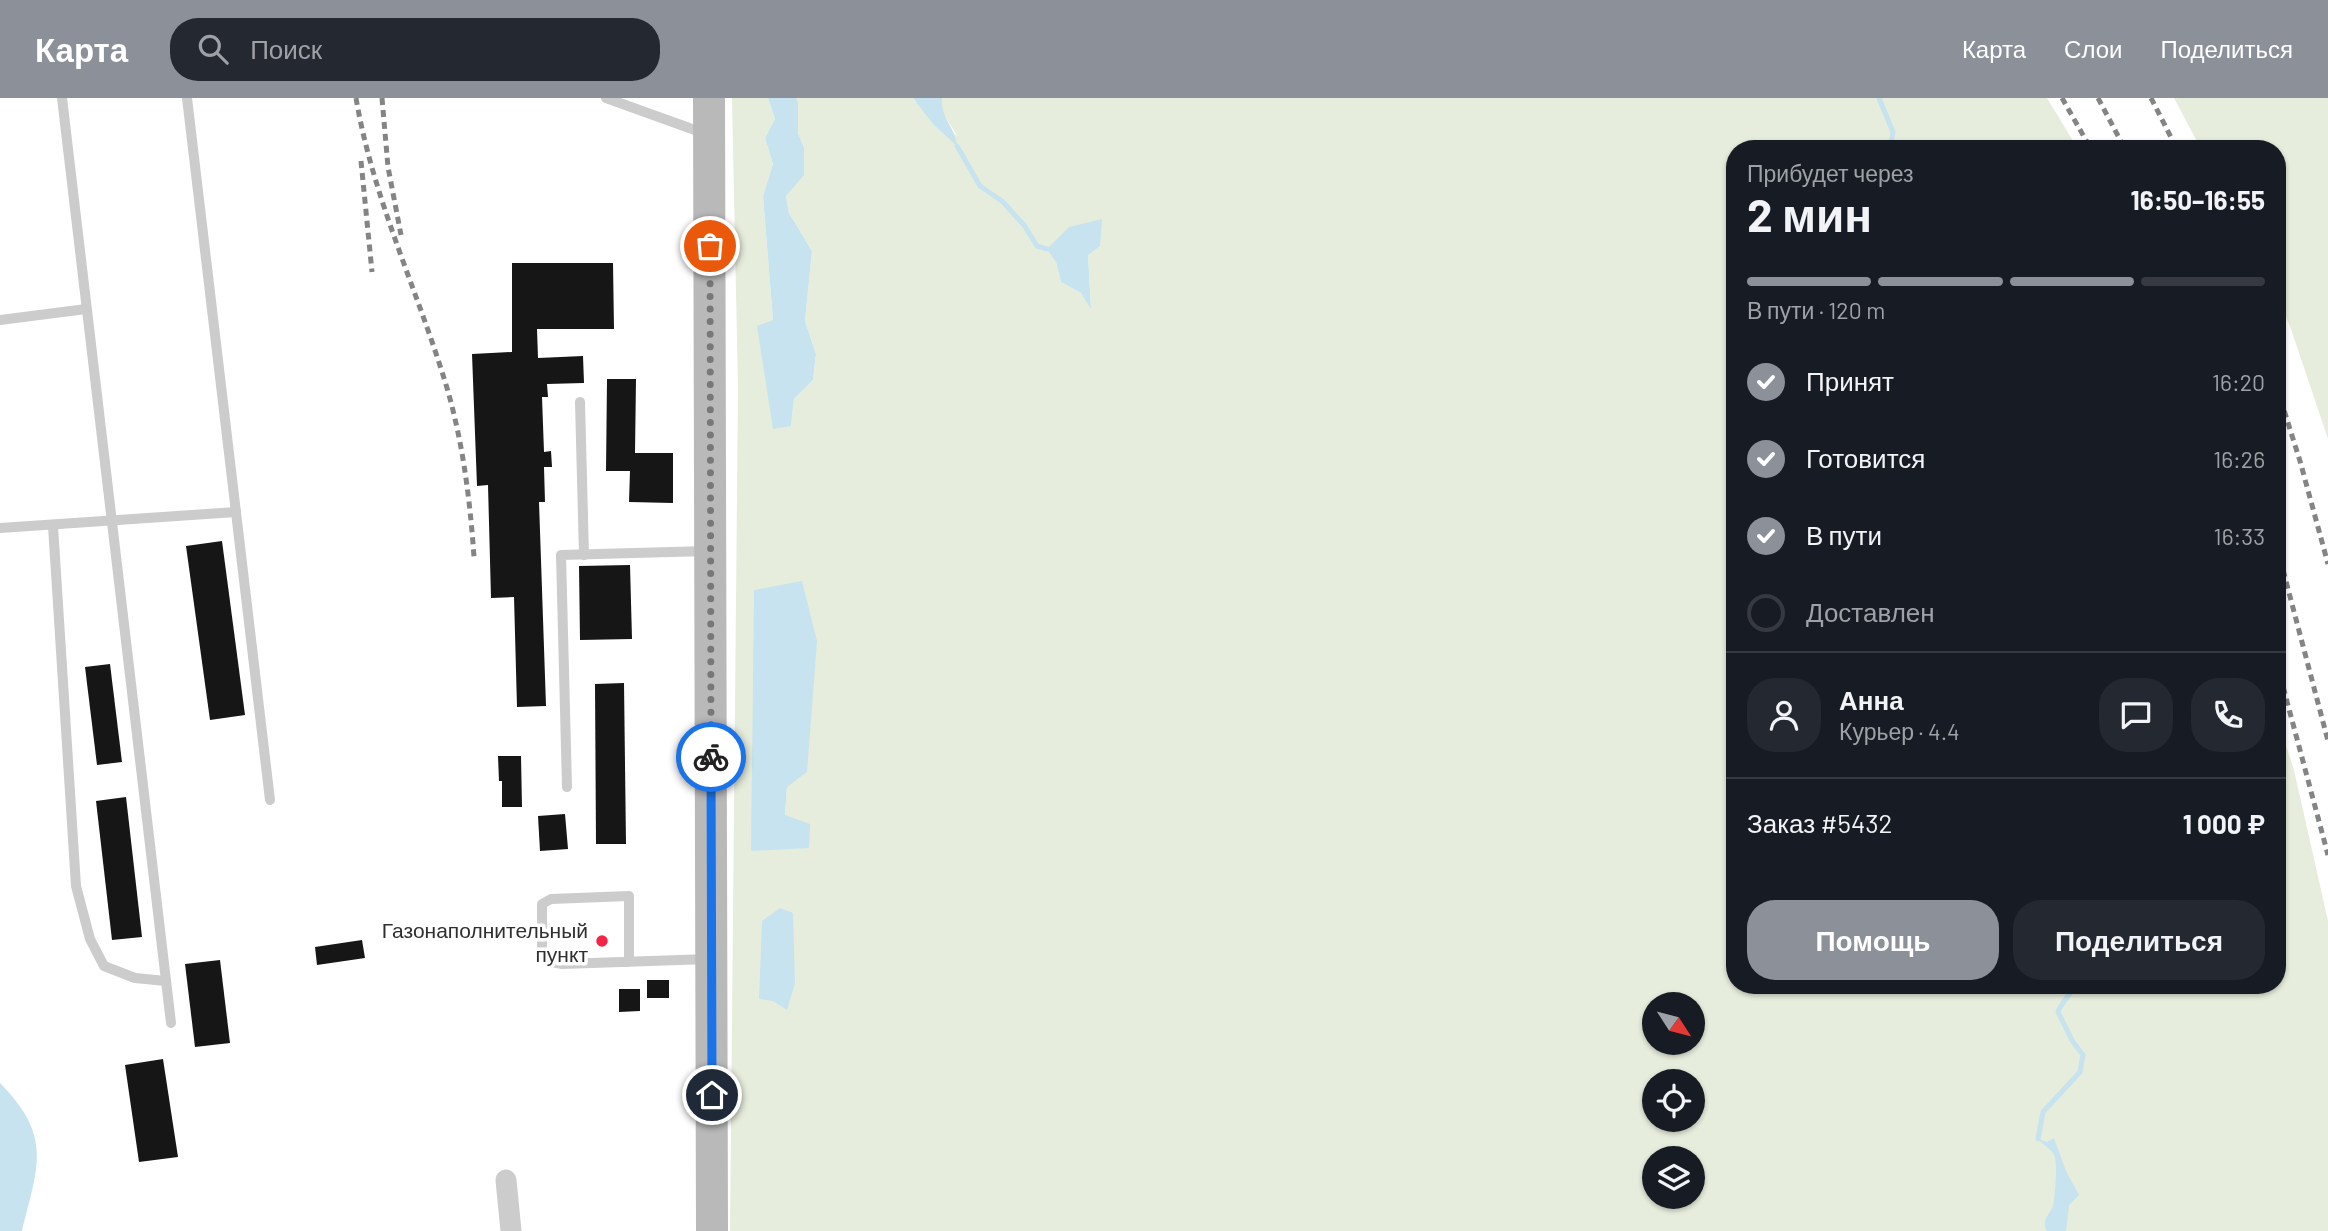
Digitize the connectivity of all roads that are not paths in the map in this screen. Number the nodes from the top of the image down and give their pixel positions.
1 (62, 98) edge
2 (187, 98) edge
3 (606, 98) edge
4 (709, 98) edge
5 (709, 135) junction
6 (86, 309) junction
7 (0, 320) edge
8 (580, 402) dead end
9 (236, 512) junction
10 (111, 522) junction
11 (52, 526) junction
12 (0, 528) edge
13 (710, 551) junction
14 (584, 555) junction
15 (567, 787) dead end
16 (270, 800) dead end
17 (711, 958) junction
18 (629, 961) junction
19 (166, 981) junction
20 (171, 1023) dead end
21 (506, 1180) dead end
22 (511, 1231) edge
23 (712, 1231) edge

1 - 6 lane
2 - 9 lane
3 - 5 lane
4 - 5 main road
5 - 13 main road
6 - 7 lane
6 - 10 lane
8 - 14 lane
9 - 10 lane
9 - 16 lane
10 - 11 lane
10 - 19 lane
11 - 12 lane
11 - 19 lane
13 - 14 lane
13 - 17 main road
14 - 15 lane
17 - 18 lane
17 - 23 main road
18 - 18 lane
19 - 20 lane
21 - 22 street

